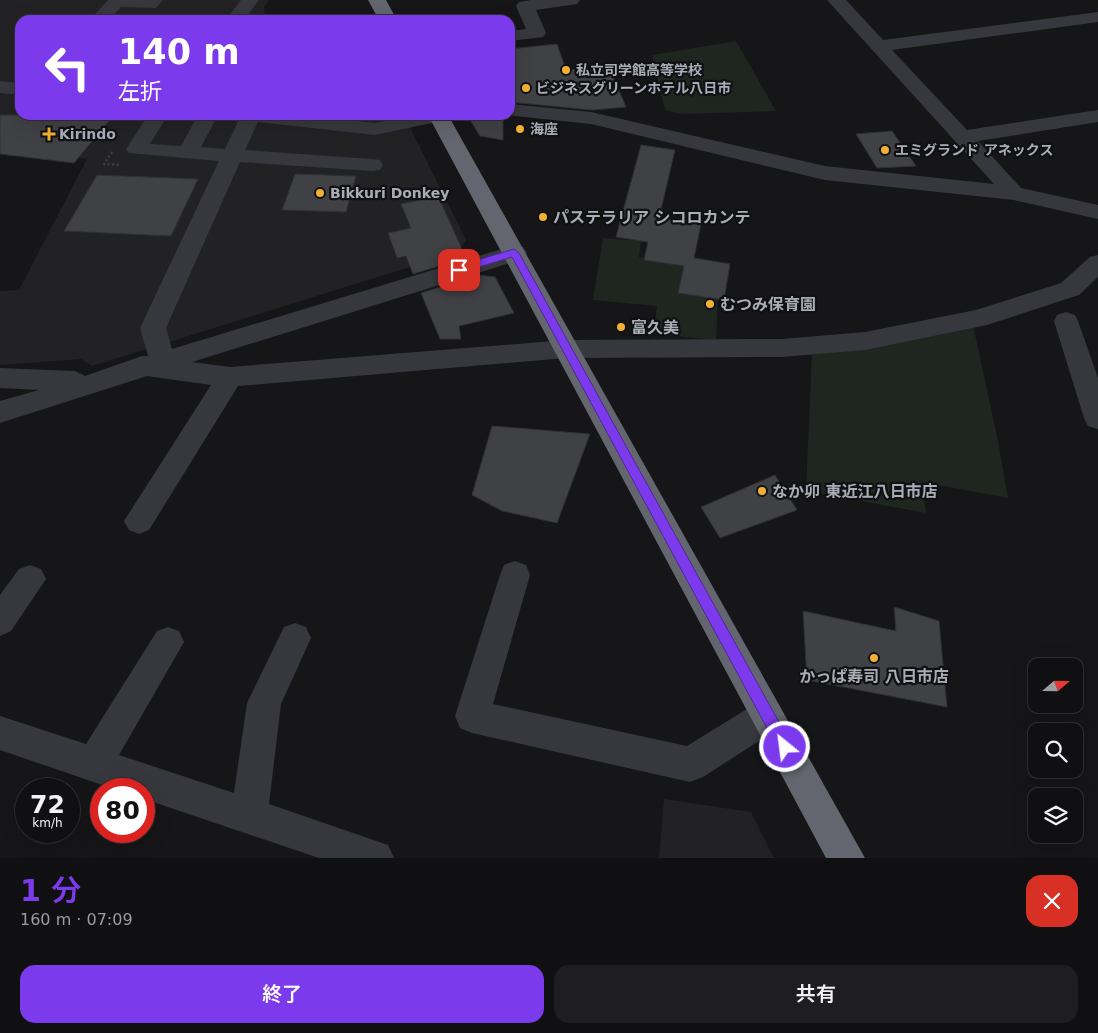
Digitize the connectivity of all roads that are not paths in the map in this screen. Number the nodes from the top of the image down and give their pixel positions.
1 (154, 0) edge
2 (247, 0) edge
3 (377, 0) edge
4 (571, 0) edge
5 (836, 0) edge
6 (104, 15) edge
7 (238, 15) edge
8 (385, 15) edge
9 (1098, 17) edge
10 (515, 35) edge
11 (879, 46) junction
12 (0, 87) edge
13 (15, 88) edge
14 (515, 110) edge
15 (1098, 116) edge
16 (155, 120) edge
17 (205, 120) edge
18 (249, 120) edge
19 (295, 120) edge
20 (416, 120) edge
21 (441, 120) edge
22 (963, 137) junction
23 (187, 153) junction
24 (232, 156) junction
25 (372, 165) dead end
26 (1014, 193) junction
27 (1098, 212) edge
28 (514, 253) junction
29 (1098, 264) edge
30 (1066, 321) dead end
31 (566, 349) junction
32 (152, 363) junction
33 (0, 378) edge
34 (230, 378) junction
35 (94, 382) junction
36 (0, 412) edge
37 (1098, 418) edge
38 (139, 521) dead end
39 (515, 575) dead end
40 (30, 579) dead end
41 (0, 622) edge
42 (295, 638) dead end
43 (168, 642) dead end
44 (767, 716) junction
45 (0, 733) edge
46 (94, 764) junction
47 (249, 816) junction
48 (375, 858) edge
49 (846, 858) edge

1 - 6 street
2 - 7 street
3 - 8 highway
4 - 10 street
5 - 11 street
9 - 11 street
11 - 22 street
12 - 13 street
14 - 26 street
15 - 22 street
16 - 23 street
17 - 23 street
18 - 24 street
19 - 20 street
21 - 28 highway
22 - 26 street
23 - 24 street
24 - 25 street
24 - 32 street
26 - 27 street
28 - 31 highway
28 - 32 street
29 - 31 street
30 - 37 street
31 - 34 street
31 - 44 highway
32 - 34 street
32 - 35 street
33 - 35 street
34 - 38 street
35 - 36 street
39 - 44 street
40 - 41 street
42 - 47 street
43 - 46 street
44 - 49 highway
45 - 46 street
46 - 47 street
47 - 48 street

